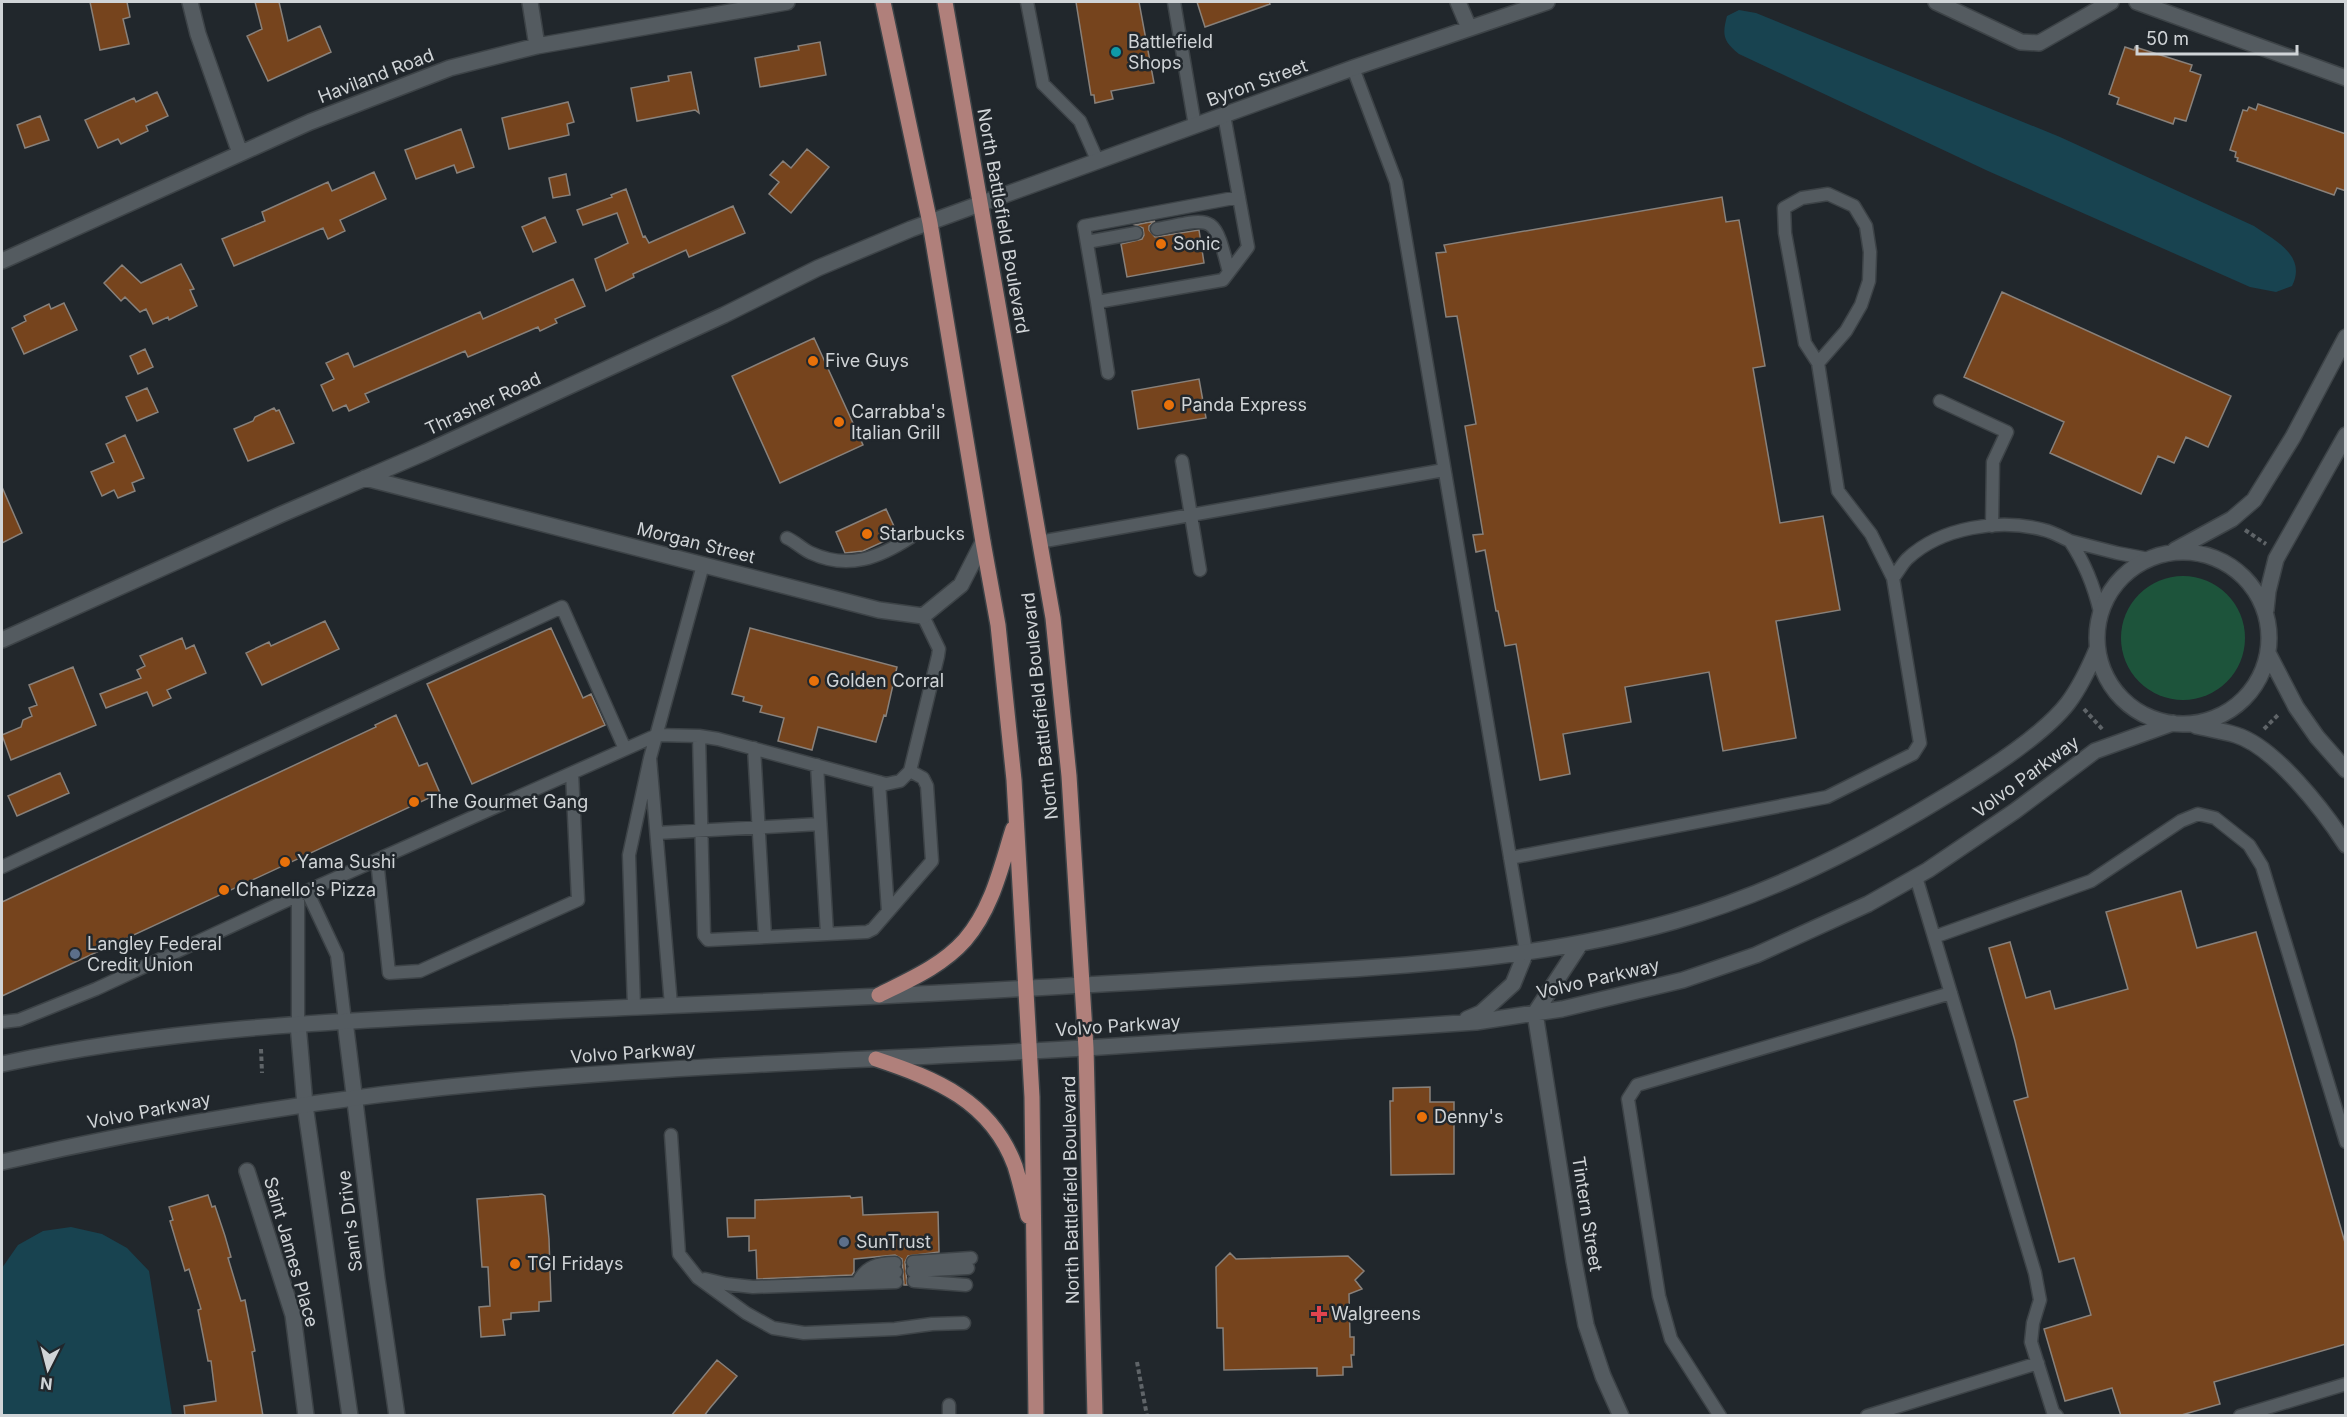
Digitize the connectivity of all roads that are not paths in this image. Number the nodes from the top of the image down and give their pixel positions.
1 (190, 2) edge
2 (530, 2) edge
3 (787, 2) edge
4 (883, 2) edge
5 (945, 2) edge
6 (1027, 2) edge
7 (1174, 2) edge
8 (1458, 2) edge
9 (1546, 2) edge
10 (1936, 2) edge
11 (2111, 2) edge
12 (2137, 2) edge
13 (1469, 28) junction
14 (537, 46) junction
15 (1353, 68) junction
16 (2346, 78) edge
17 (1224, 115) junction
18 (1196, 126) junction
19 (240, 153) junction
20 (1098, 162) junction
21 (1239, 197) junction
22 (981, 204) junction
23 (930, 223) junction
24 (1156, 229) dead end
25 (1136, 232) dead end
26 (1087, 242) junction
27 (2, 261) edge
28 (1229, 272) junction
29 (1097, 302) junction
30 (2346, 337) edge
31 (1818, 363) junction
32 (1108, 373) dead end
33 (1940, 401) dead end
34 (2346, 435) edge
35 (1182, 461) dead end
36 (1444, 470) junction
37 (365, 478) junction
38 (1191, 515) junction
39 (1992, 526) junction
40 (911, 537) dead end
41 (787, 538) dead end
42 (2070, 541) junction
43 (982, 542) junction
44 (1040, 542) junction
45 (2171, 552) junction
46 (2149, 559) junction
47 (703, 565) junction
48 (1200, 570) dead end
49 (1893, 578) junction
50 (2100, 612) junction
51 (2266, 613) junction
52 (923, 616) junction
53 (2, 640) edge
54 (2097, 649) junction
55 (2269, 655) junction
56 (2180, 724) junction
57 (657, 735) junction
58 (699, 735) junction
59 (754, 748) junction
60 (625, 749) junction
61 (650, 758) junction
62 (817, 765) junction
63 (2346, 770) edge
64 (910, 771) junction
65 (572, 772) junction
66 (879, 782) junction
67 (1016, 820) junction
68 (820, 824) junction
69 (759, 828) junction
70 (702, 831) junction
71 (657, 833) junction
72 (2346, 844) edge
73 (1510, 858) junction
74 (377, 860) junction
75 (2, 867) edge
76 (1916, 877) junction
77 (302, 893) junction
78 (888, 911) junction
79 (827, 934) junction
80 (765, 937) junction
81 (1934, 938) junction
82 (1581, 943) junction
83 (1526, 952) junction
84 (1082, 985) junction
85 (1025, 989) junction
86 (1951, 993) junction
87 (879, 995) junction
88 (671, 1005) junction
89 (634, 1006) junction
90 (1535, 1013) junction
91 (345, 1021) junction
92 (2, 1022) edge
93 (298, 1024) junction
94 (1456, 1024) junction
95 (1086, 1048) junction
96 (1029, 1052) junction
97 (876, 1059) junction
98 (2, 1064) edge
99 (355, 1099) junction
100 (305, 1105) junction
101 (671, 1135) dead end
102 (2346, 1142) edge
103 (2, 1162) edge
104 (248, 1171) dead end
105 (1034, 1236) junction
106 (970, 1263) dead end
107 (698, 1278) junction
108 (858, 1282) junction
109 (966, 1285) dead end
110 (964, 1323) dead end
111 (2038, 1363) junction
112 (2346, 1384) edge
113 (306, 1416) edge
114 (350, 1416) edge
115 (397, 1416) edge
116 (1036, 1416) edge
117 (1095, 1416) edge
118 (1621, 1416) edge
119 (1720, 1416) edge
120 (1867, 1416) edge
121 (2057, 1416) edge
122 (2240, 1416) edge

1 - 19 street
2 - 14 street
3 - 14 street, Haviland Road
4 - 23 main road, North Battlefield Boulevard
5 - 22 main road, North Battlefield Boulevard
6 - 20 lane
7 - 18 lane
8 - 13 street
9 - 13 street, Byron Street
10 - 11 street
12 - 16 street
13 - 15 street, Byron Street
14 - 19 street, Haviland Road
15 - 17 street, Byron Street
15 - 36 lane
17 - 18 street, Byron Street
17 - 21 lane
18 - 20 street, Byron Street
19 - 27 street, Haviland Road
20 - 22 street, Byron Street
21 - 26 lane
21 - 28 lane
22 - 23 street, Thrasher Road
22 - 44 main road, North Battlefield Boulevard
23 - 37 street, Thrasher Road
23 - 43 main road, North Battlefield Boulevard
24 - 28 lane
25 - 26 lane
26 - 29 lane
28 - 29 lane
29 - 32 lane
30 - 45 street, Volvo Parkway
31 - 31 lane
31 - 49 lane
33 - 39 lane
34 - 51 street, Volvo Parkway
35 - 38 lane
36 - 38 lane
36 - 73 lane
37 - 47 street, Morgan Street
37 - 53 street, Thrasher Road
38 - 44 lane
38 - 48 lane
39 - 42 lane
39 - 49 lane
40 - 41 lane
42 - 46 lane
42 - 50 lane
43 - 52 street
43 - 67 main road, North Battlefield Boulevard
44 - 84 main road, North Battlefield Boulevard
45 - 46 street, Volvo Parkway
45 - 51 street, Volvo Parkway
46 - 50 street, Volvo Parkway
47 - 52 street, Morgan Street
47 - 57 lane
49 - 73 lane
50 - 54 street, Volvo Parkway
51 - 55 street, Volvo Parkway
52 - 64 lane
54 - 56 street, Volvo Parkway
54 - 82 street, Volvo Parkway
55 - 56 street, Volvo Parkway
55 - 63 street
56 - 72 street
56 - 76 street, Volvo Parkway
57 - 58 lane
57 - 60 lane
57 - 61 lane
58 - 59 lane
58 - 70 lane
59 - 62 lane
59 - 69 lane
60 - 65 lane
60 - 75 lane
61 - 71 lane
61 - 89 lane
62 - 66 lane
62 - 68 lane
64 - 66 lane
64 - 78 lane
65 - 74 lane
65 - 74 lane
66 - 78 lane
67 - 85 main road, North Battlefield Boulevard
67 - 87 main road
68 - 69 lane
68 - 79 lane
69 - 70 lane
69 - 80 lane
70 - 71 lane
70 - 80 lane
71 - 88 lane
73 - 83 lane
74 - 77 lane
76 - 81 lane
76 - 90 street, Volvo Parkway
77 - 91 lane
77 - 92 lane
77 - 93 lane
78 - 79 lane
79 - 80 lane
81 - 86 lane
81 - 102 lane
82 - 83 street, Volvo Parkway
82 - 90 street
83 - 84 street, Volvo Parkway
83 - 94 street
84 - 85 street, Volvo Parkway
84 - 95 main road, North Battlefield Boulevard
85 - 87 street, Volvo Parkway
85 - 96 main road, North Battlefield Boulevard
86 - 111 lane
86 - 119 lane
87 - 88 street, Volvo Parkway
88 - 89 street, Volvo Parkway
89 - 91 street, Volvo Parkway
90 - 94 street, Volvo Parkway
90 - 118 street, Tintern Street
91 - 93 street, Volvo Parkway
91 - 99 street, Sam's Drive
93 - 98 street, Volvo Parkway
93 - 100 street, Sam's Drive
94 - 95 street, Volvo Parkway
95 - 96 street, Volvo Parkway
95 - 117 main road, North Battlefield Boulevard
96 - 97 street, Volvo Parkway
96 - 105 main road, North Battlefield Boulevard
97 - 99 street, Volvo Parkway
97 - 105 main road
99 - 100 street, Volvo Parkway
99 - 115 street, Sam's Drive
100 - 103 street, Volvo Parkway
100 - 114 street, Sam's Drive
101 - 107 lane
104 - 113 street, Saint James Place
105 - 116 main road, North Battlefield Boulevard
106 - 109 lane
107 - 108 lane
107 - 110 lane
108 - 108 lane
111 - 120 lane
111 - 121 lane
112 - 122 lane

